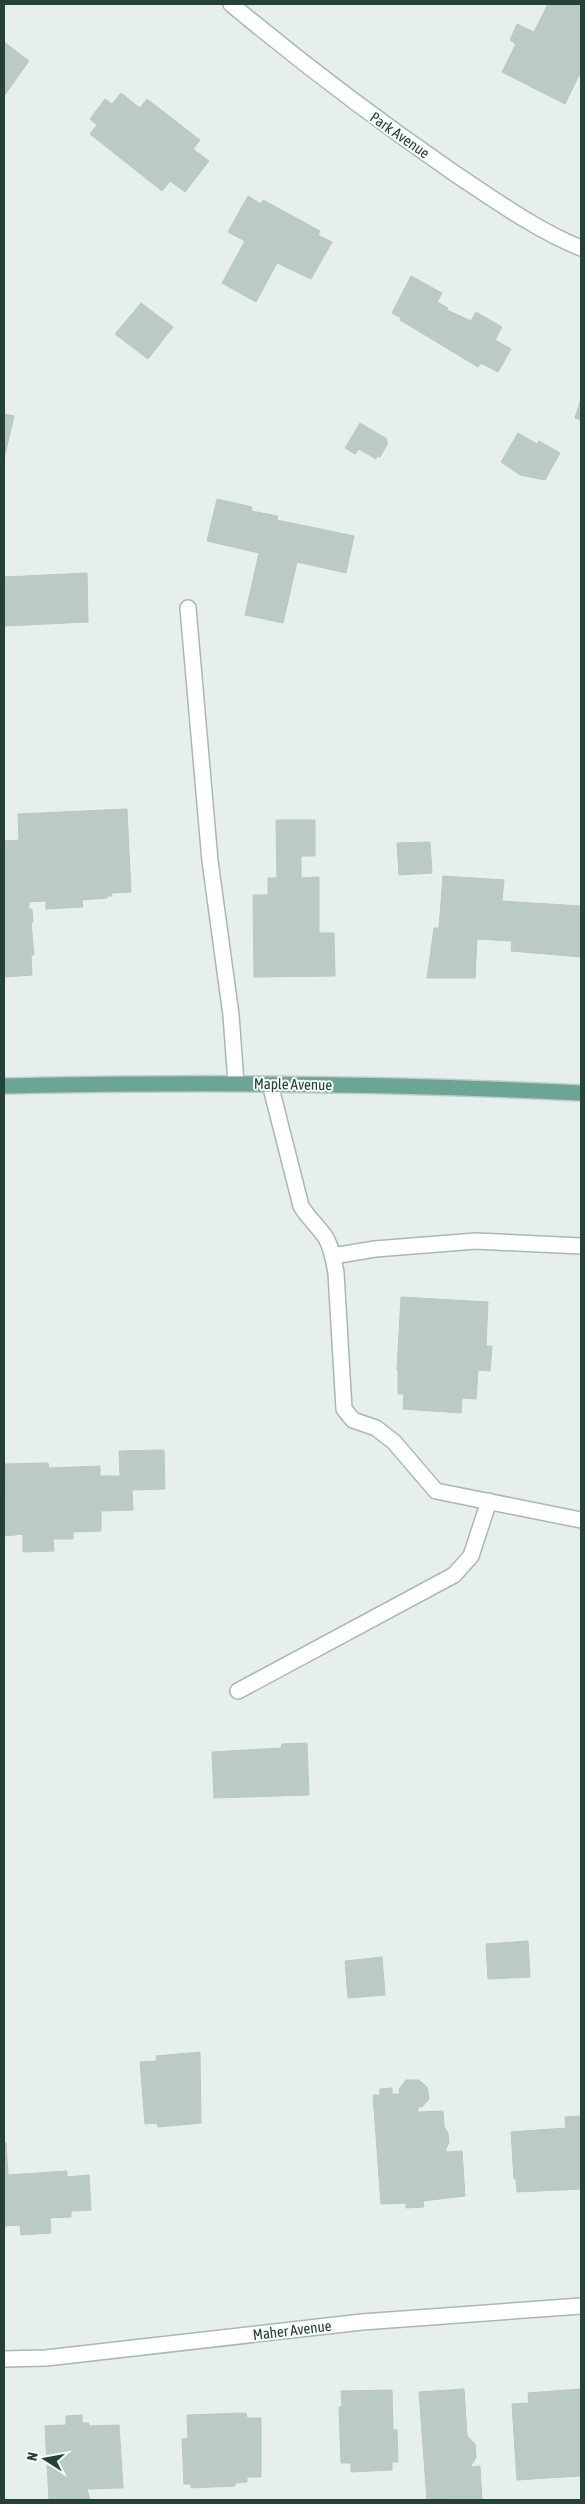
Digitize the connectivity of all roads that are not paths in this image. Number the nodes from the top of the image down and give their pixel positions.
1 (231, 4) edge
2 (581, 248) edge
3 (188, 608) dead end
4 (236, 1083) junction
5 (270, 1084) junction
6 (4, 1086) edge
7 (581, 1093) edge
8 (581, 1246) edge
9 (334, 1256) junction
10 (489, 1501) junction
11 (581, 1520) edge
12 (238, 1691) dead end
13 (581, 2306) edge
14 (4, 2359) edge

1 - 2 street, Park Avenue
3 - 4 street
4 - 5 main road, Maple Avenue
4 - 6 main road, Maple Avenue
5 - 7 main road, Maple Avenue
5 - 9 street
8 - 9 street
9 - 10 street
10 - 11 street
10 - 12 street
13 - 14 street, Maher Avenue

